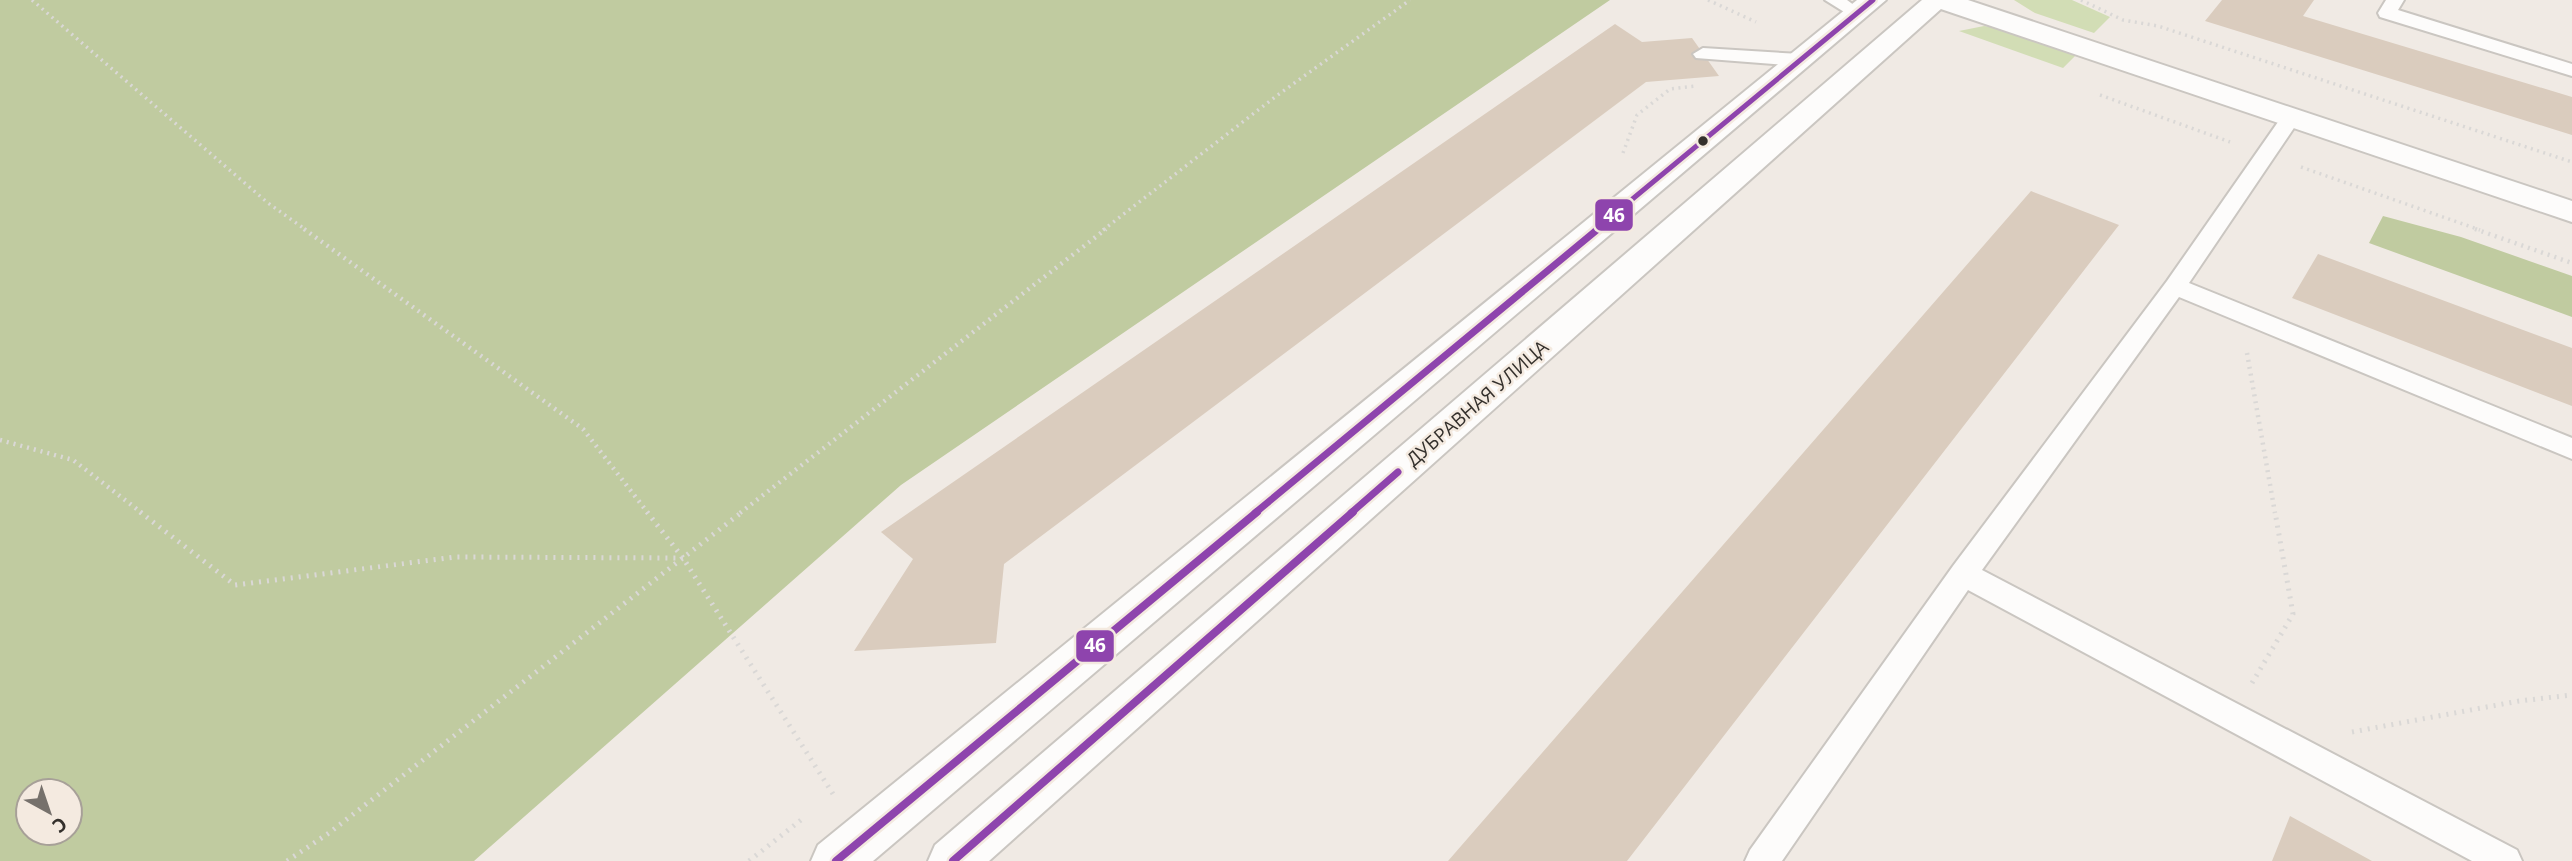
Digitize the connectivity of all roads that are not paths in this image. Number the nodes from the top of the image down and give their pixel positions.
1 (1939, 0) edge
2 (2395, 0) edge
3 (1855, 5) edge
4 (1703, 54) dead end
5 (1800, 61) junction
6 (2572, 70) edge
7 (2292, 116) junction
8 (2572, 212) edge
9 (2175, 286) junction
10 (2572, 449) edge
11 (1963, 574) junction
12 (836, 861) edge
13 (953, 861) edge
14 (1762, 861) edge
15 (2505, 861) edge

1 - 7 street
1 - 13 street, ДУБРАВНАЯ УЛИЦА
2 - 6 lane
3 - 5 street
4 - 5 lane
5 - 12 street
7 - 8 street
7 - 9 lane
9 - 10 lane
9 - 11 lane
11 - 14 lane
11 - 15 lane

